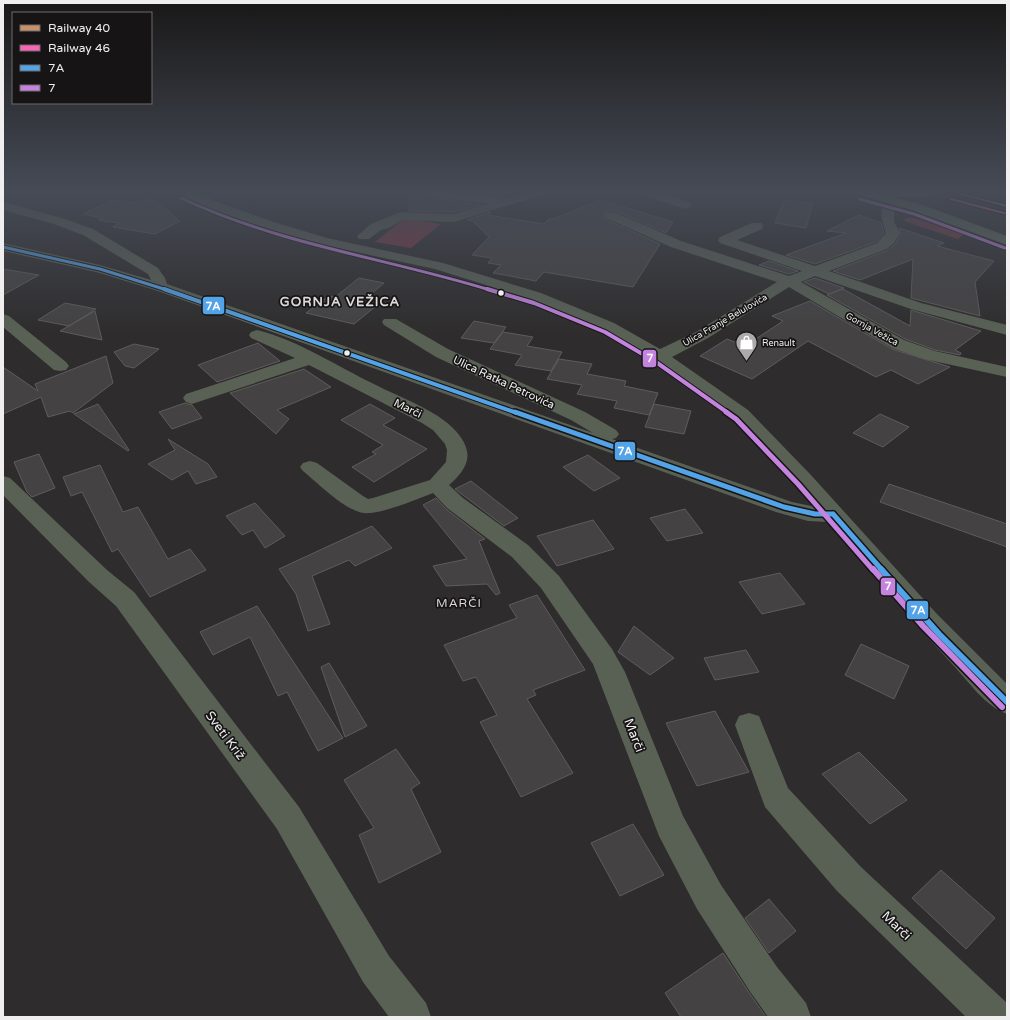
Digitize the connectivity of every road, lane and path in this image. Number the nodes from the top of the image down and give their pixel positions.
1 (101, 240) edge
2 (319, 240) edge
3 (666, 240) edge
4 (726, 240) edge
5 (889, 240) edge
6 (3, 247) edge
7 (817, 271) junction
8 (789, 281) junction
9 (160, 287) junction
10 (236, 313) junction
11 (3, 319) edge
12 (390, 322) dead end
13 (1007, 330) edge
14 (660, 356) junction
15 (311, 358) junction
16 (60, 366) dead end
17 (1007, 372) edge
18 (192, 398) dead end
19 (606, 443) junction
20 (310, 467) dead end
21 (3, 483) edge
22 (437, 485) junction
23 (833, 514) junction
24 (1007, 702) edge
25 (749, 725) dead end
26 (412, 1017) edge
27 (792, 1017) edge
28 (993, 1017) edge

1 - 9 street
2 - 14 street
3 - 8 street
4 - 7 street
5 - 7 street, Ulica Franje Belulovića
6 - 9 street, Ulica Ratka Petrovića
7 - 8 street, Ulica Franje Belulovića
7 - 13 street
8 - 14 street, Ulica Franje Belulovića
8 - 17 street, Gornja Vežica
9 - 10 street, Ulica Ratka Petrovića
10 - 15 street, Marči
10 - 19 street, Ulica Ratka Petrovića
11 - 16 street
12 - 19 street, Ulica Ratka Petrovića
14 - 23 street
15 - 18 street
15 - 22 street, Marči
19 - 23 street, Ulica Ratka Petrovića
20 - 22 street, Marči
21 - 26 street, Sveti Križ
22 - 27 street, Marči
23 - 24 street
25 - 28 street, Marči

